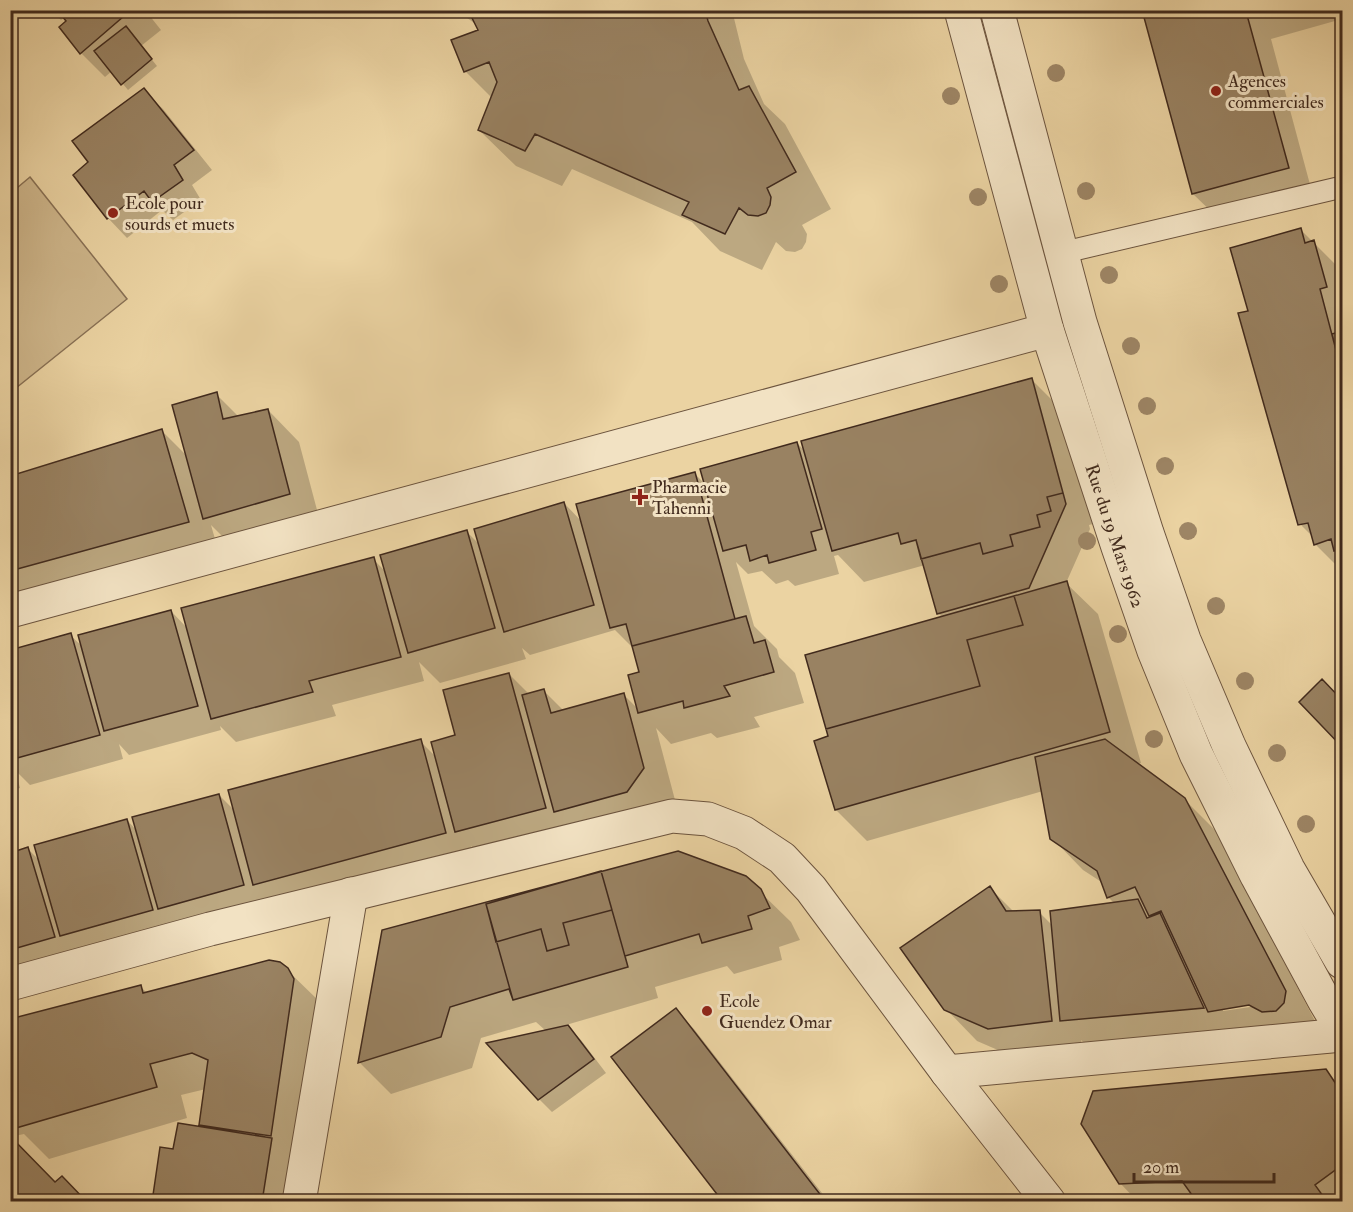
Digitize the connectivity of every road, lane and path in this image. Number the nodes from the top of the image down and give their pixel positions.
1 (961, 10) edge
2 (997, 10) edge
3 (1342, 187) edge
4 (1061, 253) junction
5 (1047, 330) junction
6 (10, 611) edge
7 (351, 894) junction
8 (1342, 962) edge
9 (10, 984) edge
10 (1342, 1030) edge
11 (1342, 1035) edge
12 (947, 1072) junction
13 (299, 1202) edge
14 (1049, 1202) edge

1 - 5 street, Rue du 19 Mars 1962
2 - 4 street, Rue du 19 Mars 1962
3 - 4 lane
4 - 8 street, Rue du 19 Mars 1962
5 - 6 street
5 - 10 street, Rue du 19 Mars 1962
7 - 9 street
7 - 12 street
7 - 13 street
11 - 12 street
12 - 14 street

